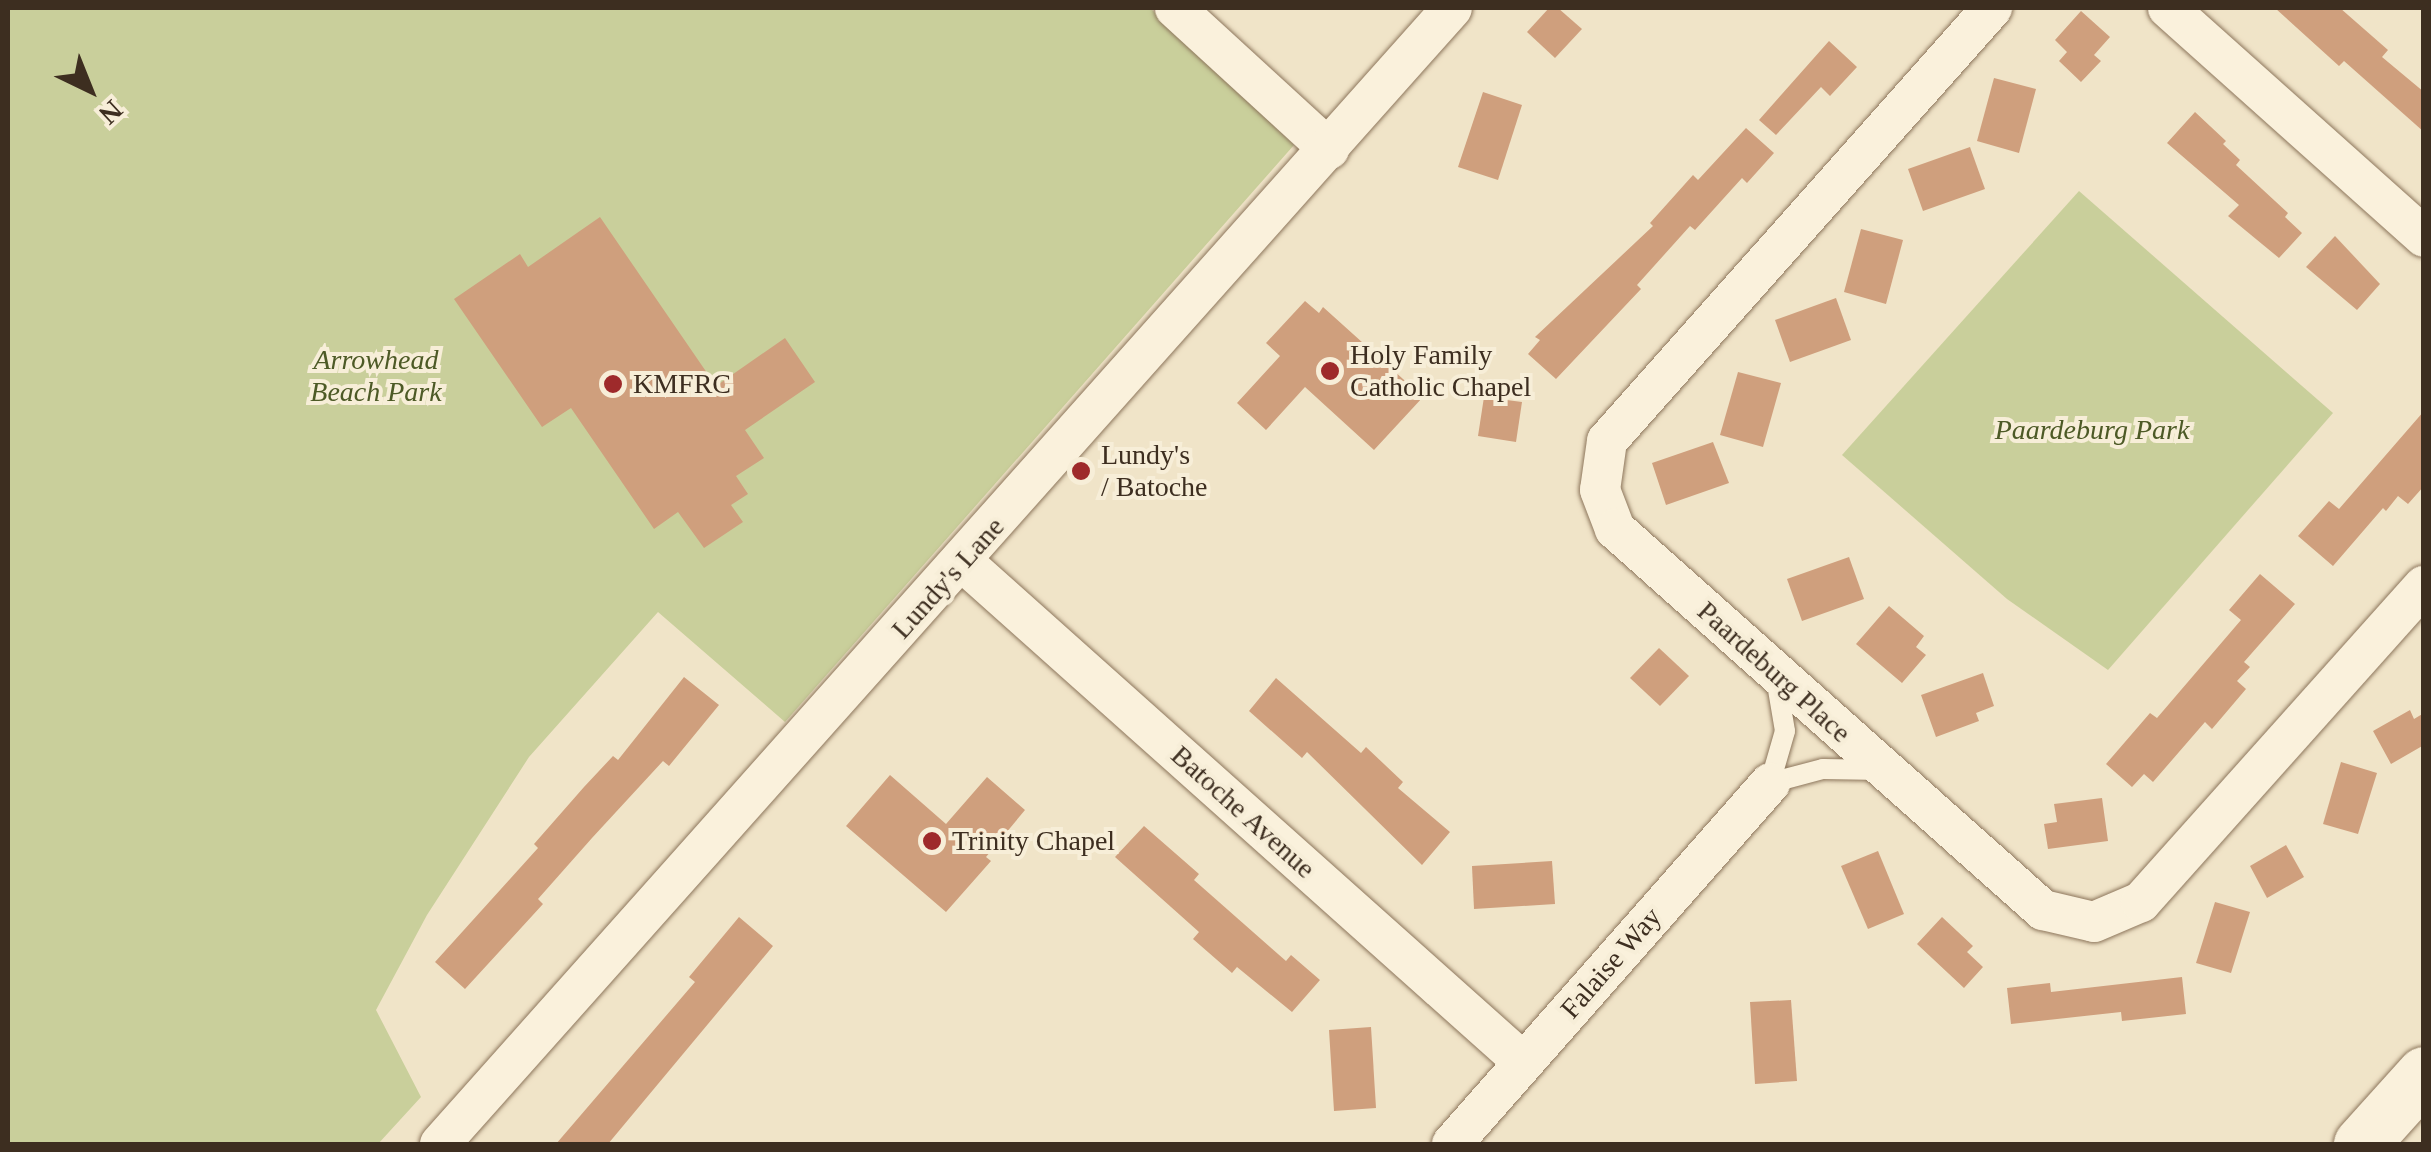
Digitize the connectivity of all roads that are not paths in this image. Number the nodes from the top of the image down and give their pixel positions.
1 (1175, 8) edge
2 (1452, 8) edge
3 (1992, 8) edge
4 (2168, 8) edge
5 (1330, 149) junction
6 (2424, 237) edge
7 (962, 562) junction
8 (2424, 586) edge
9 (1775, 674) junction
10 (1884, 770) junction
11 (1770, 783) junction
12 (1523, 1062) junction
13 (2424, 1074) edge
14 (440, 1144) edge
15 (1452, 1144) edge
16 (2361, 1144) edge

1 - 5 street
2 - 5 street, Lundy's Lane
3 - 9 street, Paardeburg Place
4 - 6 street
5 - 7 street, Lundy's Lane
7 - 12 street, Batoche Avenue
7 - 14 street, Lundy's Lane
8 - 10 street, Paardeburg Place
9 - 10 street, Paardeburg Place
9 - 11 lane
10 - 11 lane
11 - 12 street, Falaise Way
12 - 15 street, Falaise Way
13 - 16 main road

